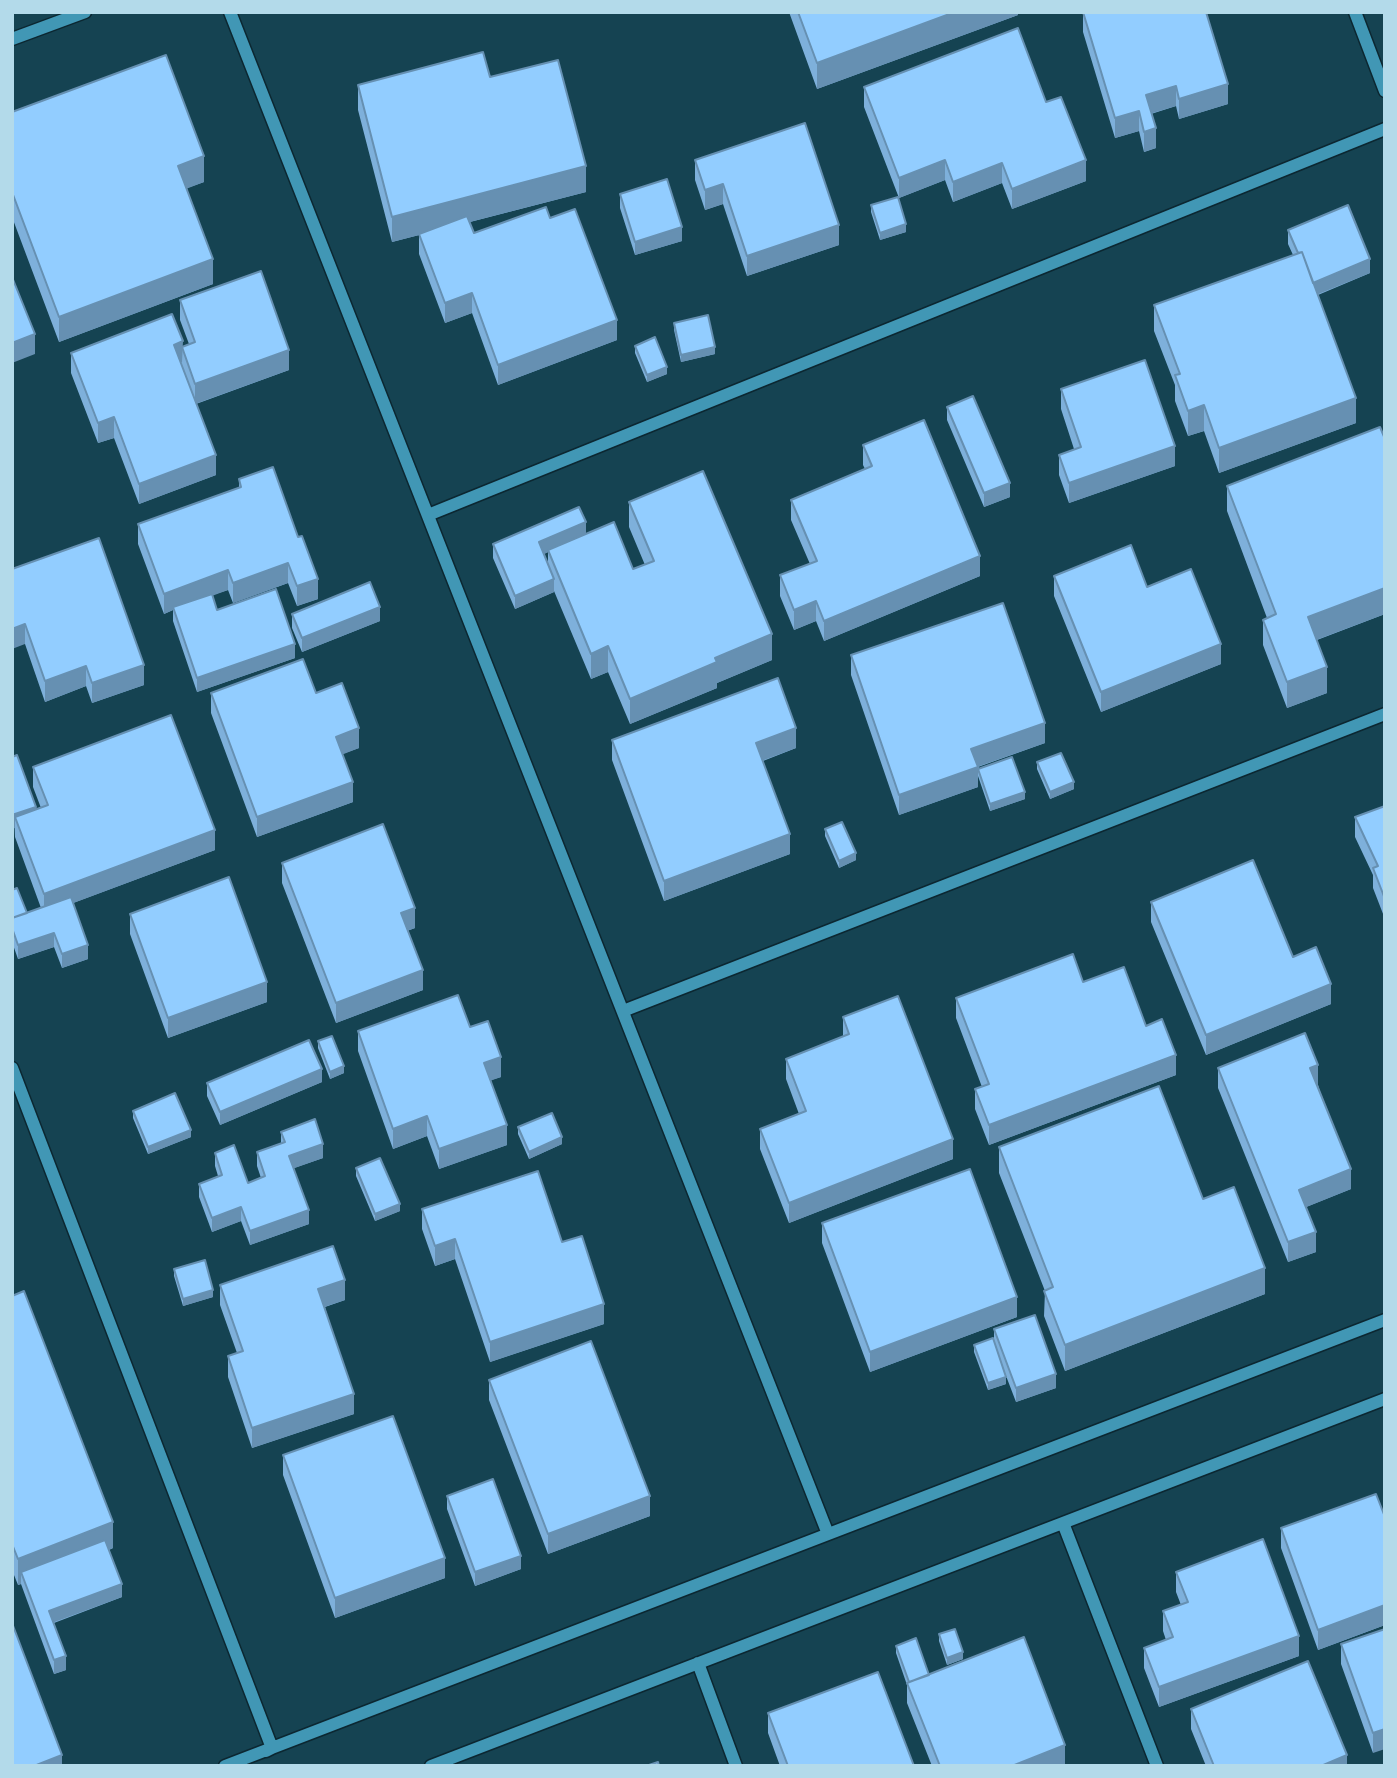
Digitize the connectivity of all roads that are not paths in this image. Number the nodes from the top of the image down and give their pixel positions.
1 (85, 12) edge
2 (230, 12) edge
3 (1355, 12) edge
4 (12, 39) edge
5 (1385, 90) edge
6 (1385, 129) edge
7 (428, 515) junction
8 (1385, 714) edge
9 (623, 1011) junction
10 (12, 1068) edge
11 (1385, 1320) edge
12 (1385, 1399) edge
13 (1063, 1523) junction
14 (828, 1534) junction
15 (698, 1663) junction
16 (272, 1748) junction
17 (225, 1766) edge
18 (242, 1766) edge
19 (431, 1766) edge
20 (736, 1766) edge
21 (1157, 1766) edge

1 - 4 street
2 - 7 street
3 - 5 street
6 - 7 street
7 - 9 street
8 - 9 street
9 - 14 street
10 - 16 street
11 - 14 street
12 - 13 street
13 - 15 street
13 - 21 street
14 - 16 street
15 - 19 street
15 - 20 street
16 - 17 street
16 - 18 street

